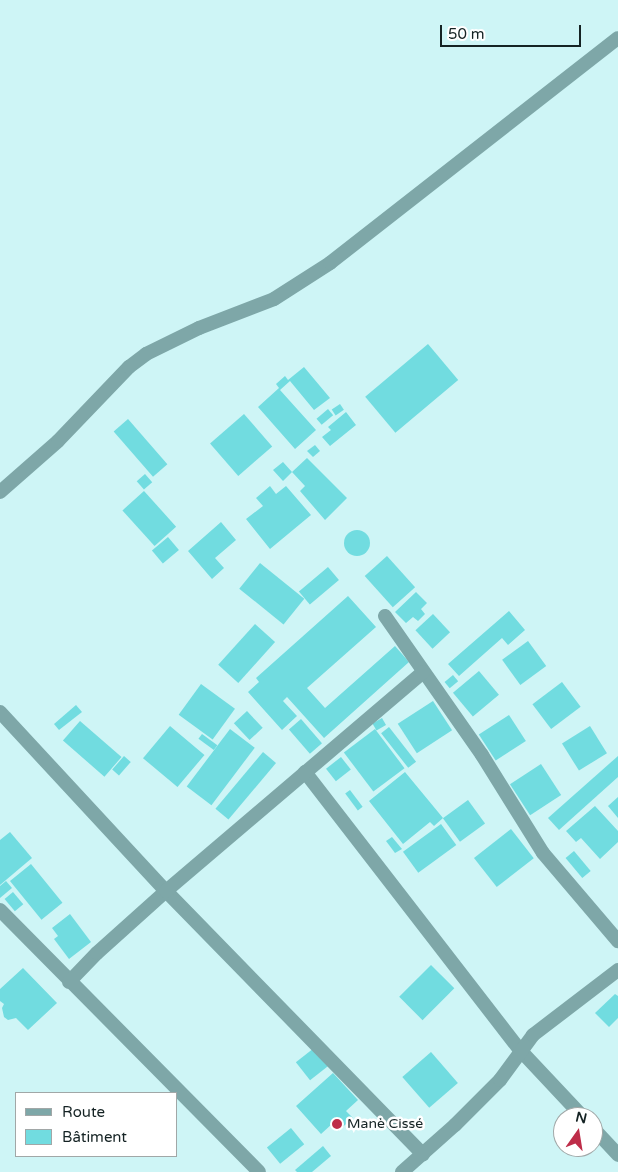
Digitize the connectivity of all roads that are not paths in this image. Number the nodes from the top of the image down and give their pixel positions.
1 (618, 38) edge
2 (0, 492) edge
3 (384, 616) dead end
4 (423, 672) junction
5 (0, 712) edge
6 (305, 772) junction
7 (166, 891) junction
8 (0, 910) edge
9 (618, 941) edge
10 (618, 970) edge
11 (69, 982) junction
12 (521, 1051) junction
13 (574, 1107) edge
14 (603, 1139) edge
15 (423, 1154) junction
16 (618, 1155) edge
17 (259, 1172) edge
18 (402, 1172) edge

1 - 2 street
3 - 4 street
4 - 6 street
4 - 9 street
5 - 7 street
6 - 7 street
6 - 12 street
7 - 11 street
7 - 15 street
8 - 11 street
10 - 12 street
11 - 17 street
12 - 13 street
12 - 15 street
14 - 16 street
15 - 18 street

